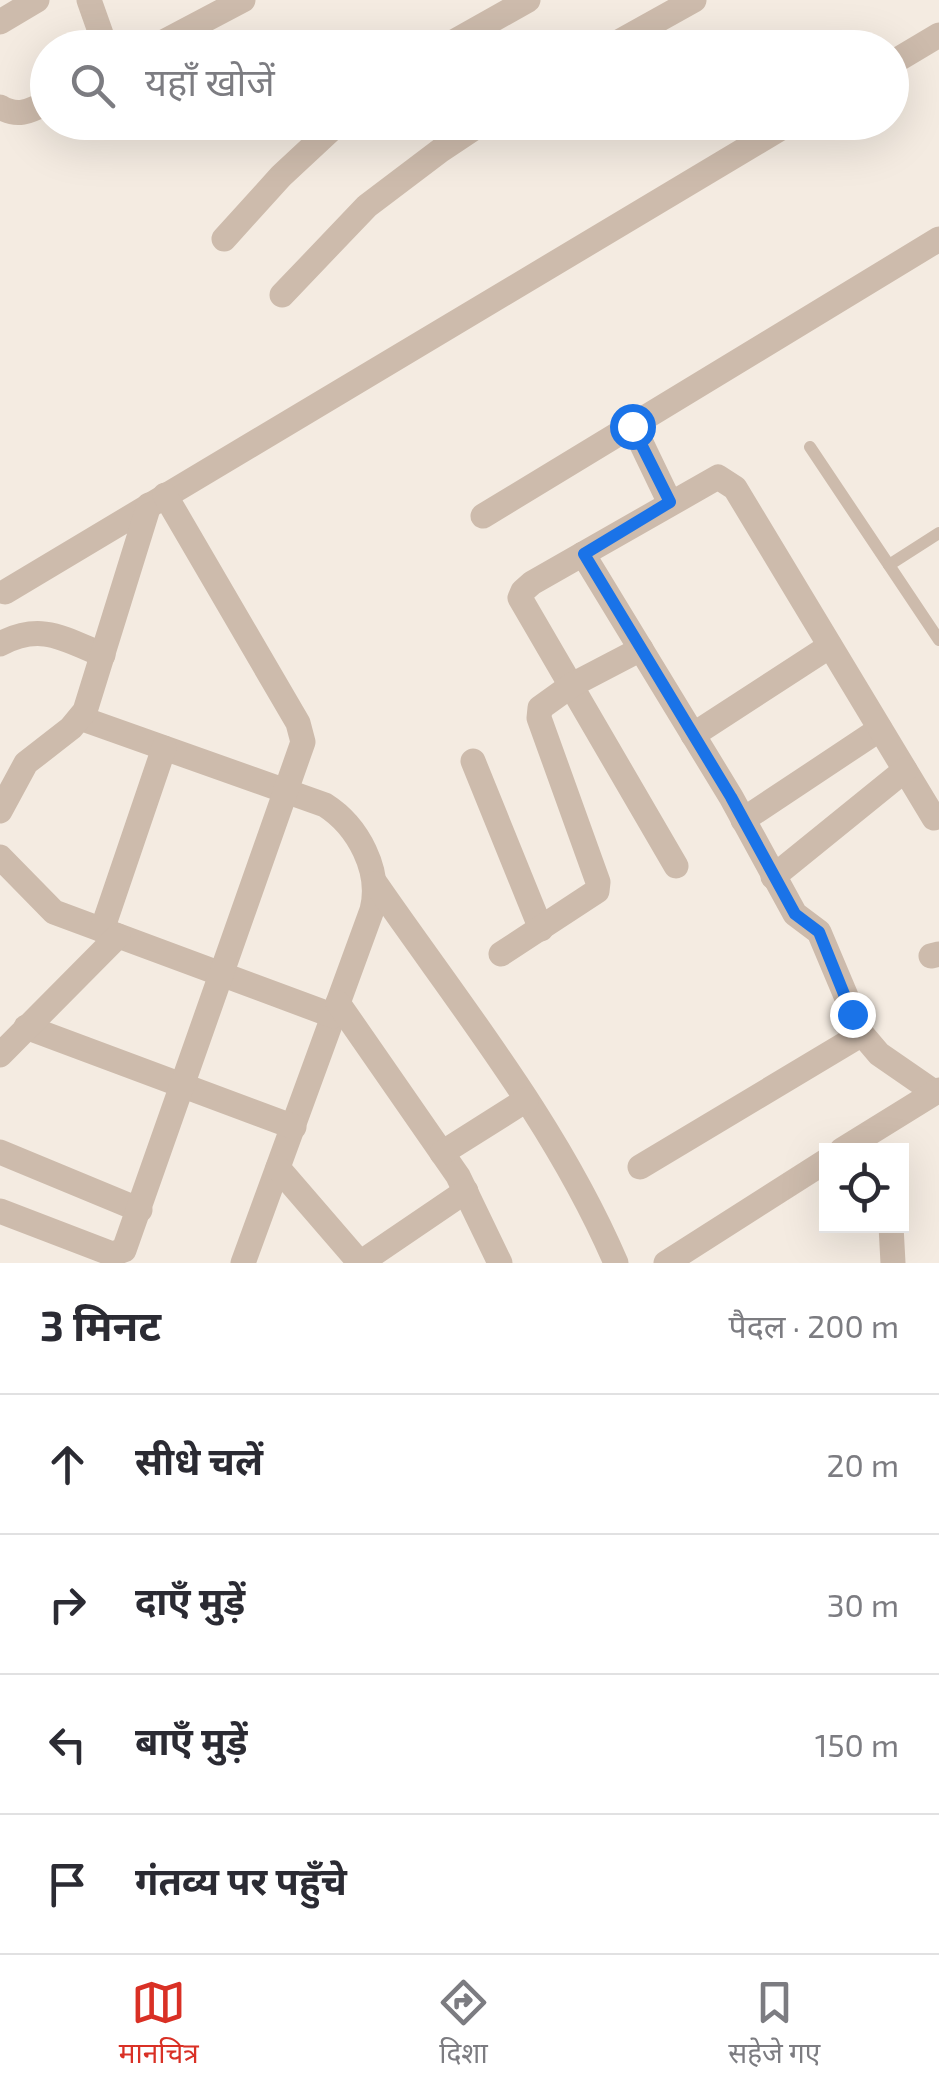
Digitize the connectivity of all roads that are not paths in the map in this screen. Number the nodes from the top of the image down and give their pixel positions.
1 (38, 0) edge
2 (89, 0) edge
3 (244, 0) edge
4 (527, 0) edge
5 (694, 0) edge
6 (0, 22) edge
7 (100, 30) edge
8 (186, 30) edge
9 (474, 30) edge
10 (640, 30) edge
11 (939, 35) edge
12 (909, 54) edge
13 (0, 106) edge
14 (30, 111) edge
15 (320, 140) edge
16 (456, 140) edge
17 (762, 140) edge
18 (224, 239) dead end
19 (939, 239) edge
20 (282, 295) dead end
21 (632, 426) junction
22 (810, 446) dead end
23 (157, 500) junction
24 (670, 502) junction
25 (482, 516) dead end
26 (939, 533) edge
27 (584, 554) junction
28 (889, 565) junction
29 (3, 588) edge
30 (25, 632) junction
31 (939, 640) edge
32 (0, 644) edge
33 (830, 646) junction
34 (641, 649) junction
35 (102, 655) junction
36 (572, 685) junction
37 (80, 718) junction
38 (880, 729) junction
39 (693, 734) junction
40 (164, 748) junction
41 (474, 760) dead end
42 (905, 770) junction
43 (287, 792) junction
44 (0, 811) edge
45 (934, 818) dead end
46 (743, 820) junction
47 (0, 858) edge
48 (676, 866) dead end
49 (773, 877) junction
50 (376, 884) junction
51 (541, 929) junction
52 (110, 933) junction
53 (501, 954) dead end
54 (223, 975) junction
55 (336, 1010) junction
56 (26, 1028) junction
57 (862, 1034) junction
58 (0, 1055) edge
59 (184, 1086) junction
60 (937, 1091) edge
61 (526, 1100) junction
62 (294, 1127) junction
63 (860, 1143) edge
64 (0, 1152) edge
65 (442, 1152) junction
66 (819, 1165) edge
67 (640, 1167) dead end
68 (278, 1168) junction
69 (466, 1191) junction
70 (140, 1210) junction
71 (0, 1211) edge
72 (891, 1233) edge
73 (243, 1263) edge
74 (500, 1263) edge
75 (616, 1263) edge
76 (666, 1263) edge
77 (892, 1263) edge

1 - 6 street
2 - 7 street
3 - 8 street
4 - 9 street
5 - 10 street
11 - 12 street
13 - 14 street
15 - 18 street
16 - 20 street
17 - 23 street
19 - 21 street
21 - 24 street
21 - 25 street
22 - 28 lane
23 - 29 street
23 - 35 street
23 - 43 street
24 - 27 street
24 - 33 street
26 - 28 lane
27 - 34 street
27 - 36 street
28 - 31 lane
29 - 30 street
30 - 32 street
30 - 35 street
33 - 38 street
33 - 39 street
34 - 36 street
34 - 39 street
35 - 37 street
36 - 48 street
36 - 51 street
37 - 40 street
37 - 44 street
38 - 42 street
38 - 46 street
39 - 46 street
40 - 43 street
40 - 52 street
41 - 51 street
42 - 45 street
42 - 49 street
43 - 50 street
43 - 54 street
46 - 49 street
47 - 52 street
49 - 57 street
50 - 55 street
50 - 61 street
51 - 53 street
52 - 54 street
52 - 56 street
54 - 55 street
54 - 59 street
55 - 62 street
55 - 65 street
56 - 58 street
56 - 59 street
57 - 60 street
57 - 67 street
59 - 62 street
59 - 70 street
60 - 63 street
61 - 65 street
61 - 75 street
62 - 68 street
64 - 70 street
65 - 69 street
66 - 76 street
68 - 69 street
68 - 73 street
69 - 74 street
70 - 71 street
72 - 77 street

